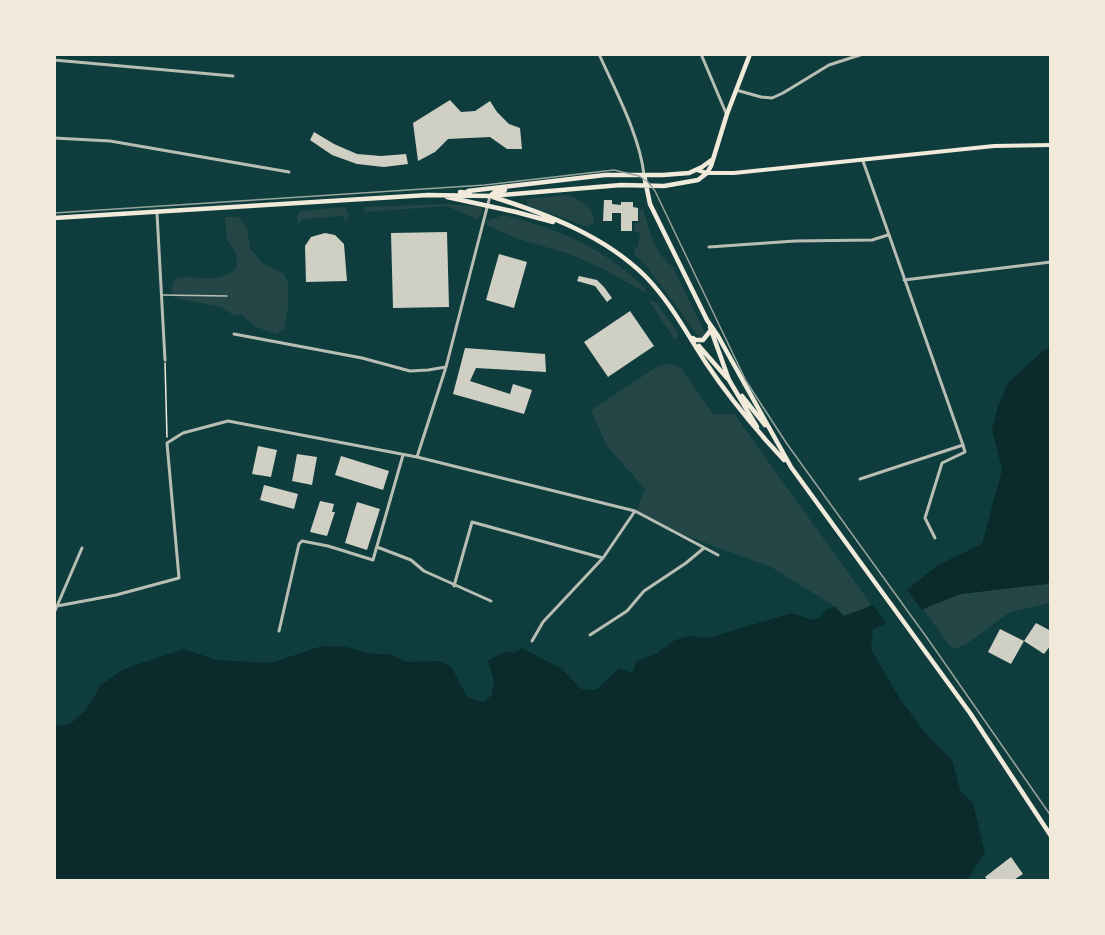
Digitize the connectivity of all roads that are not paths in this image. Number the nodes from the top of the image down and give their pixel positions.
1 (599, 54) edge
2 (701, 54) edge
3 (750, 54) edge
4 (863, 54) edge
5 (54, 60) edge
6 (233, 76) dead end
7 (736, 90) junction
8 (727, 114) junction
9 (54, 138) edge
10 (1051, 145) edge
11 (713, 159) junction
12 (863, 161) junction
13 (697, 170) junction
14 (289, 172) dead end
15 (707, 173) junction
16 (644, 175) junction
17 (645, 185) junction
18 (522, 186) junction
19 (460, 192) junction
20 (529, 194) junction
21 (439, 195) junction
22 (490, 196) junction
23 (486, 205) junction
24 (525, 208) junction
25 (157, 213) junction
26 (54, 218) edge
27 (568, 226) junction
28 (888, 235) junction
29 (710, 247) dead end
30 (1051, 262) edge
31 (904, 280) junction
32 (161, 295) junction
33 (227, 296) dead end
34 (708, 322) junction
35 (711, 330) junction
36 (234, 334) dead end
37 (691, 337) junction
38 (165, 360) road end
39 (446, 367) junction
40 (729, 380) junction
41 (772, 434) junction
42 (765, 440) junction
43 (963, 446) junction
44 (403, 454) junction
45 (417, 458) junction
46 (790, 467) junction
47 (860, 479) dead end
48 (635, 511) junction
49 (935, 538) dead end
50 (377, 547) junction
51 (82, 548) dead end
52 (704, 548) junction
53 (718, 555) dead end
54 (603, 558) junction
55 (454, 585) junction
56 (491, 601) dead end
57 (57, 606) junction
58 (54, 613) edge
59 (279, 631) dead end
60 (590, 634) dead end
61 (532, 641) dead end
62 (1051, 836) edge

1 - 16 street
2 - 8 street
3 - 7 main road
4 - 7 street
5 - 6 street
7 - 8 main road
8 - 11 main road
9 - 14 street
10 - 12 main road
11 - 13 main road
11 - 15 main road
12 - 15 main road
12 - 28 street
13 - 15 main road
13 - 16 main road
15 - 17 main road
16 - 17 main road
16 - 18 main road
17 - 20 main road
17 - 34 main road
18 - 19 main road
18 - 22 main road
19 - 21 main road
19 - 22 main road
20 - 22 main road
20 - 24 main road
21 - 22 main road
21 - 23 main road
21 - 25 main road
22 - 23 street
22 - 24 main road
23 - 27 main road
23 - 39 street
24 - 27 main road
25 - 26 main road
25 - 32 street
27 - 37 main road
28 - 29 street
28 - 31 street
30 - 31 street
31 - 43 street
32 - 33 lane
32 - 38 street
34 - 35 main road
34 - 41 main road
35 - 37 main road
35 - 40 main road
36 - 39 street
37 - 40 main road
37 - 42 main road
39 - 45 street
40 - 41 main road
40 - 42 main road
41 - 46 main road
42 - 46 main road
43 - 47 street
43 - 49 street
44 - 45 street
44 - 50 street
44 - 57 street
45 - 48 street
46 - 62 main road
48 - 52 street
48 - 54 street
50 - 55 street
50 - 59 street
51 - 57 street
52 - 53 street
52 - 60 street
54 - 55 street
54 - 61 street
55 - 56 street
57 - 58 street

